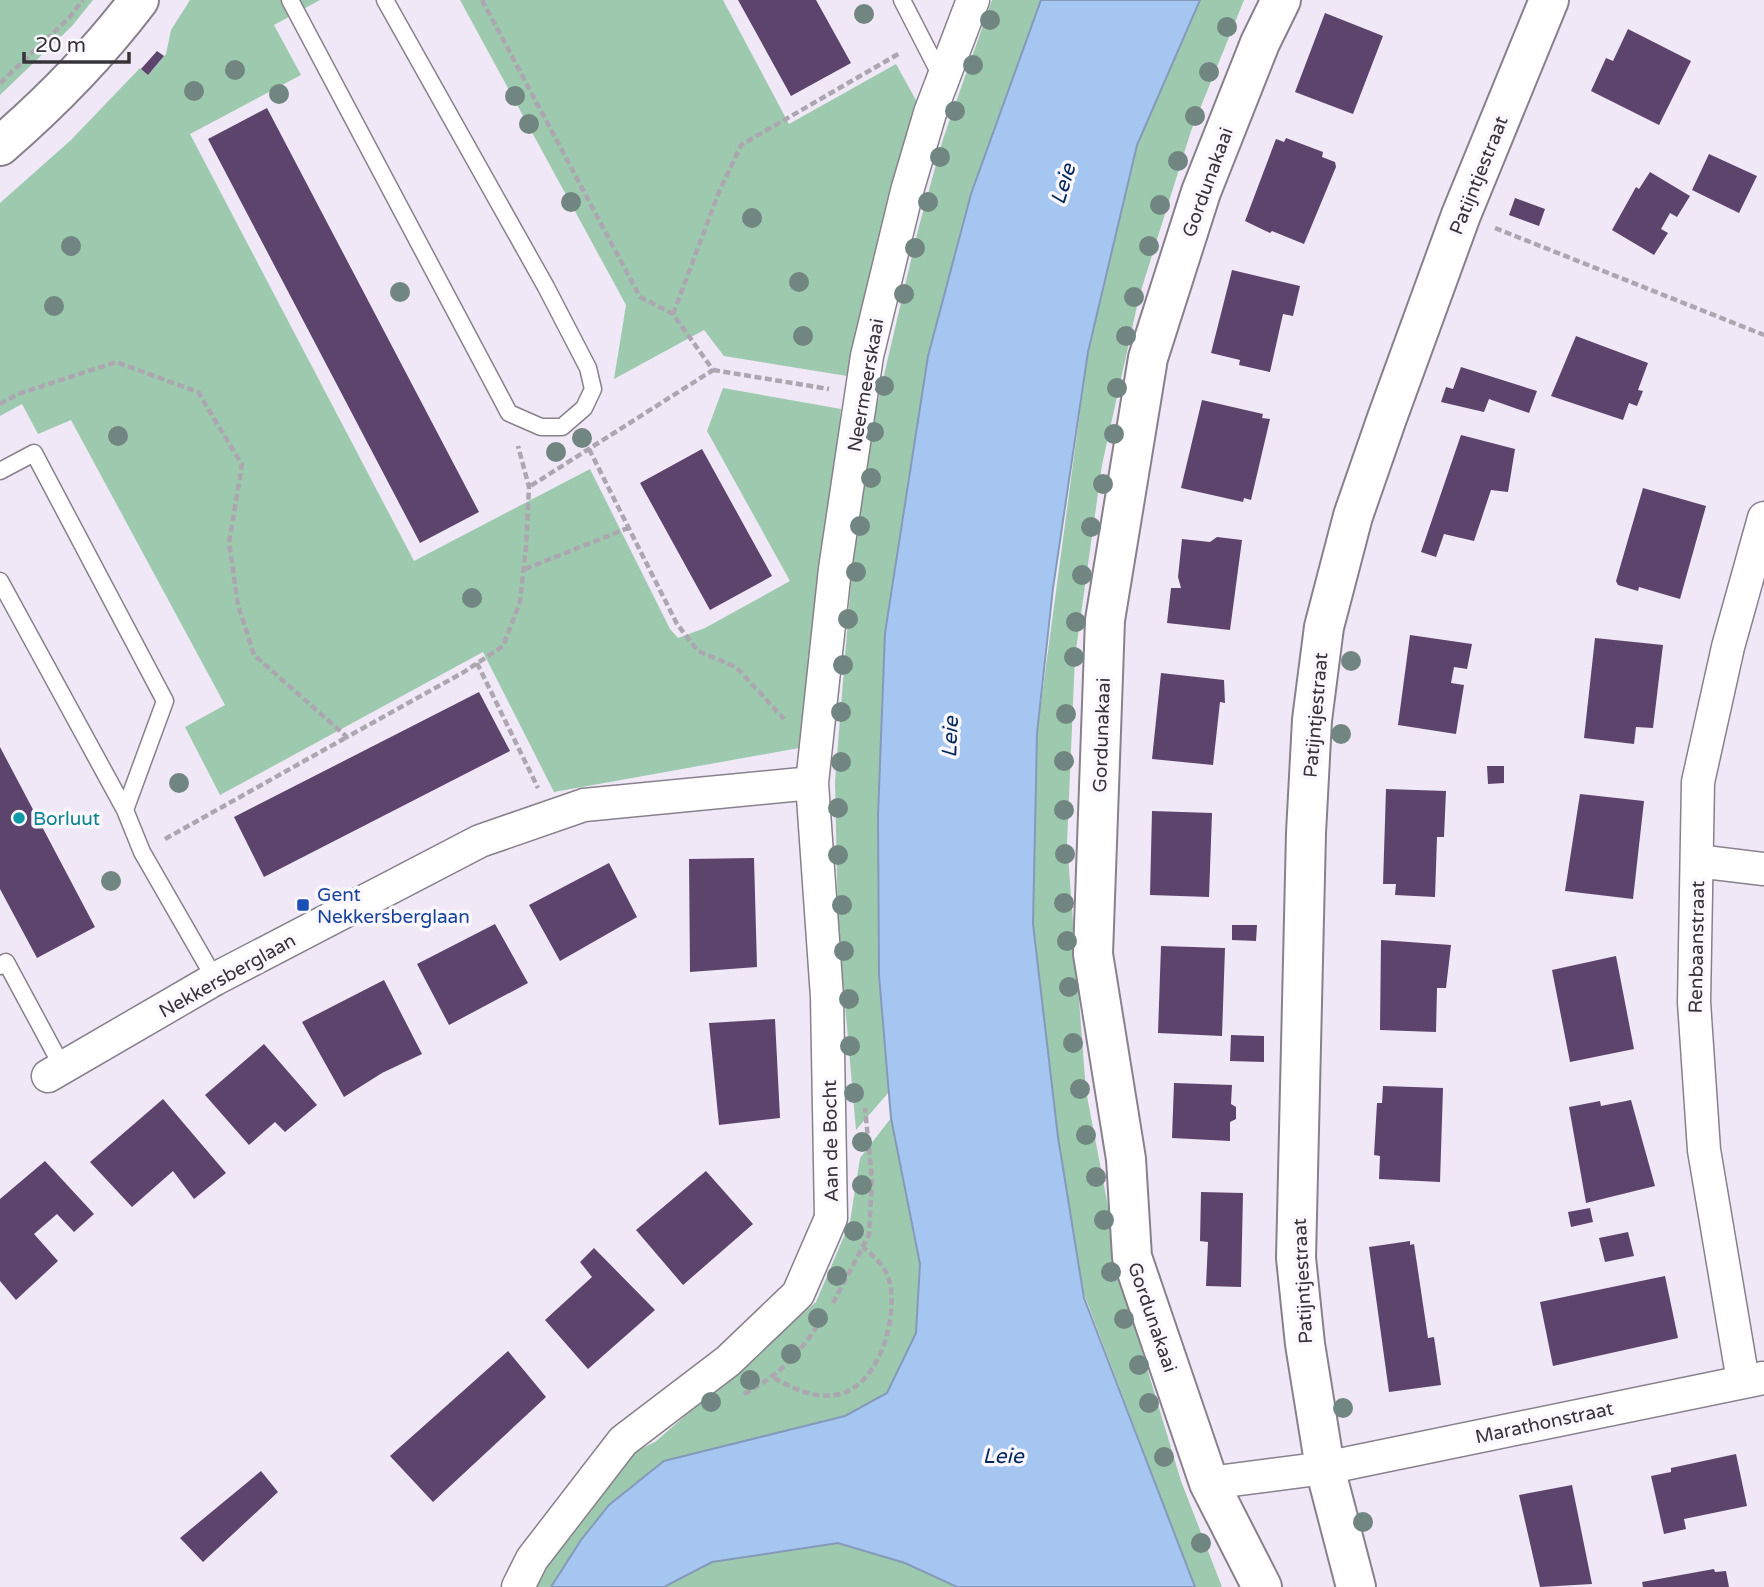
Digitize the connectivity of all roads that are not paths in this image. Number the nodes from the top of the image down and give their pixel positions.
1 (139, 0) edge
2 (290, 0) edge
3 (385, 0) edge
4 (902, 0) edge
5 (973, 0) edge
6 (1281, 0) edge
7 (1549, 0) edge
8 (943, 78) junction
9 (0, 146) edge
10 (0, 471) edge
11 (1764, 518) edge
12 (0, 581) edge
13 (814, 768) junction
14 (125, 810) junction
15 (1697, 861) junction
16 (1764, 869) edge
17 (0, 966) edge
18 (215, 979) junction
19 (56, 1072) joint
20 (1754, 1380) edge
21 (1325, 1468) junction
22 (1209, 1483) junction
23 (518, 1587) edge
24 (1262, 1587) edge
25 (1356, 1587) edge

1 - 9 street
2 - 3 lane
4 - 8 lane
5 - 8 street, Neermeerskaai
6 - 22 street, Gordunakaai
7 - 21 street, Patijntjestraat
8 - 13 street, Neermeerskaai
10 - 14 lane
11 - 15 street, Renbaanstraat
12 - 14 lane
13 - 18 street, Nekkersberglaan
13 - 23 street, Aan de Bocht
14 - 18 lane
15 - 16 street
15 - 20 street, Renbaanstraat
17 - 19 lane
18 - 19 street, Nekkersberglaan
20 - 21 street, Marathonstraat
21 - 22 street
21 - 25 street
22 - 24 street, Gordunakaai

